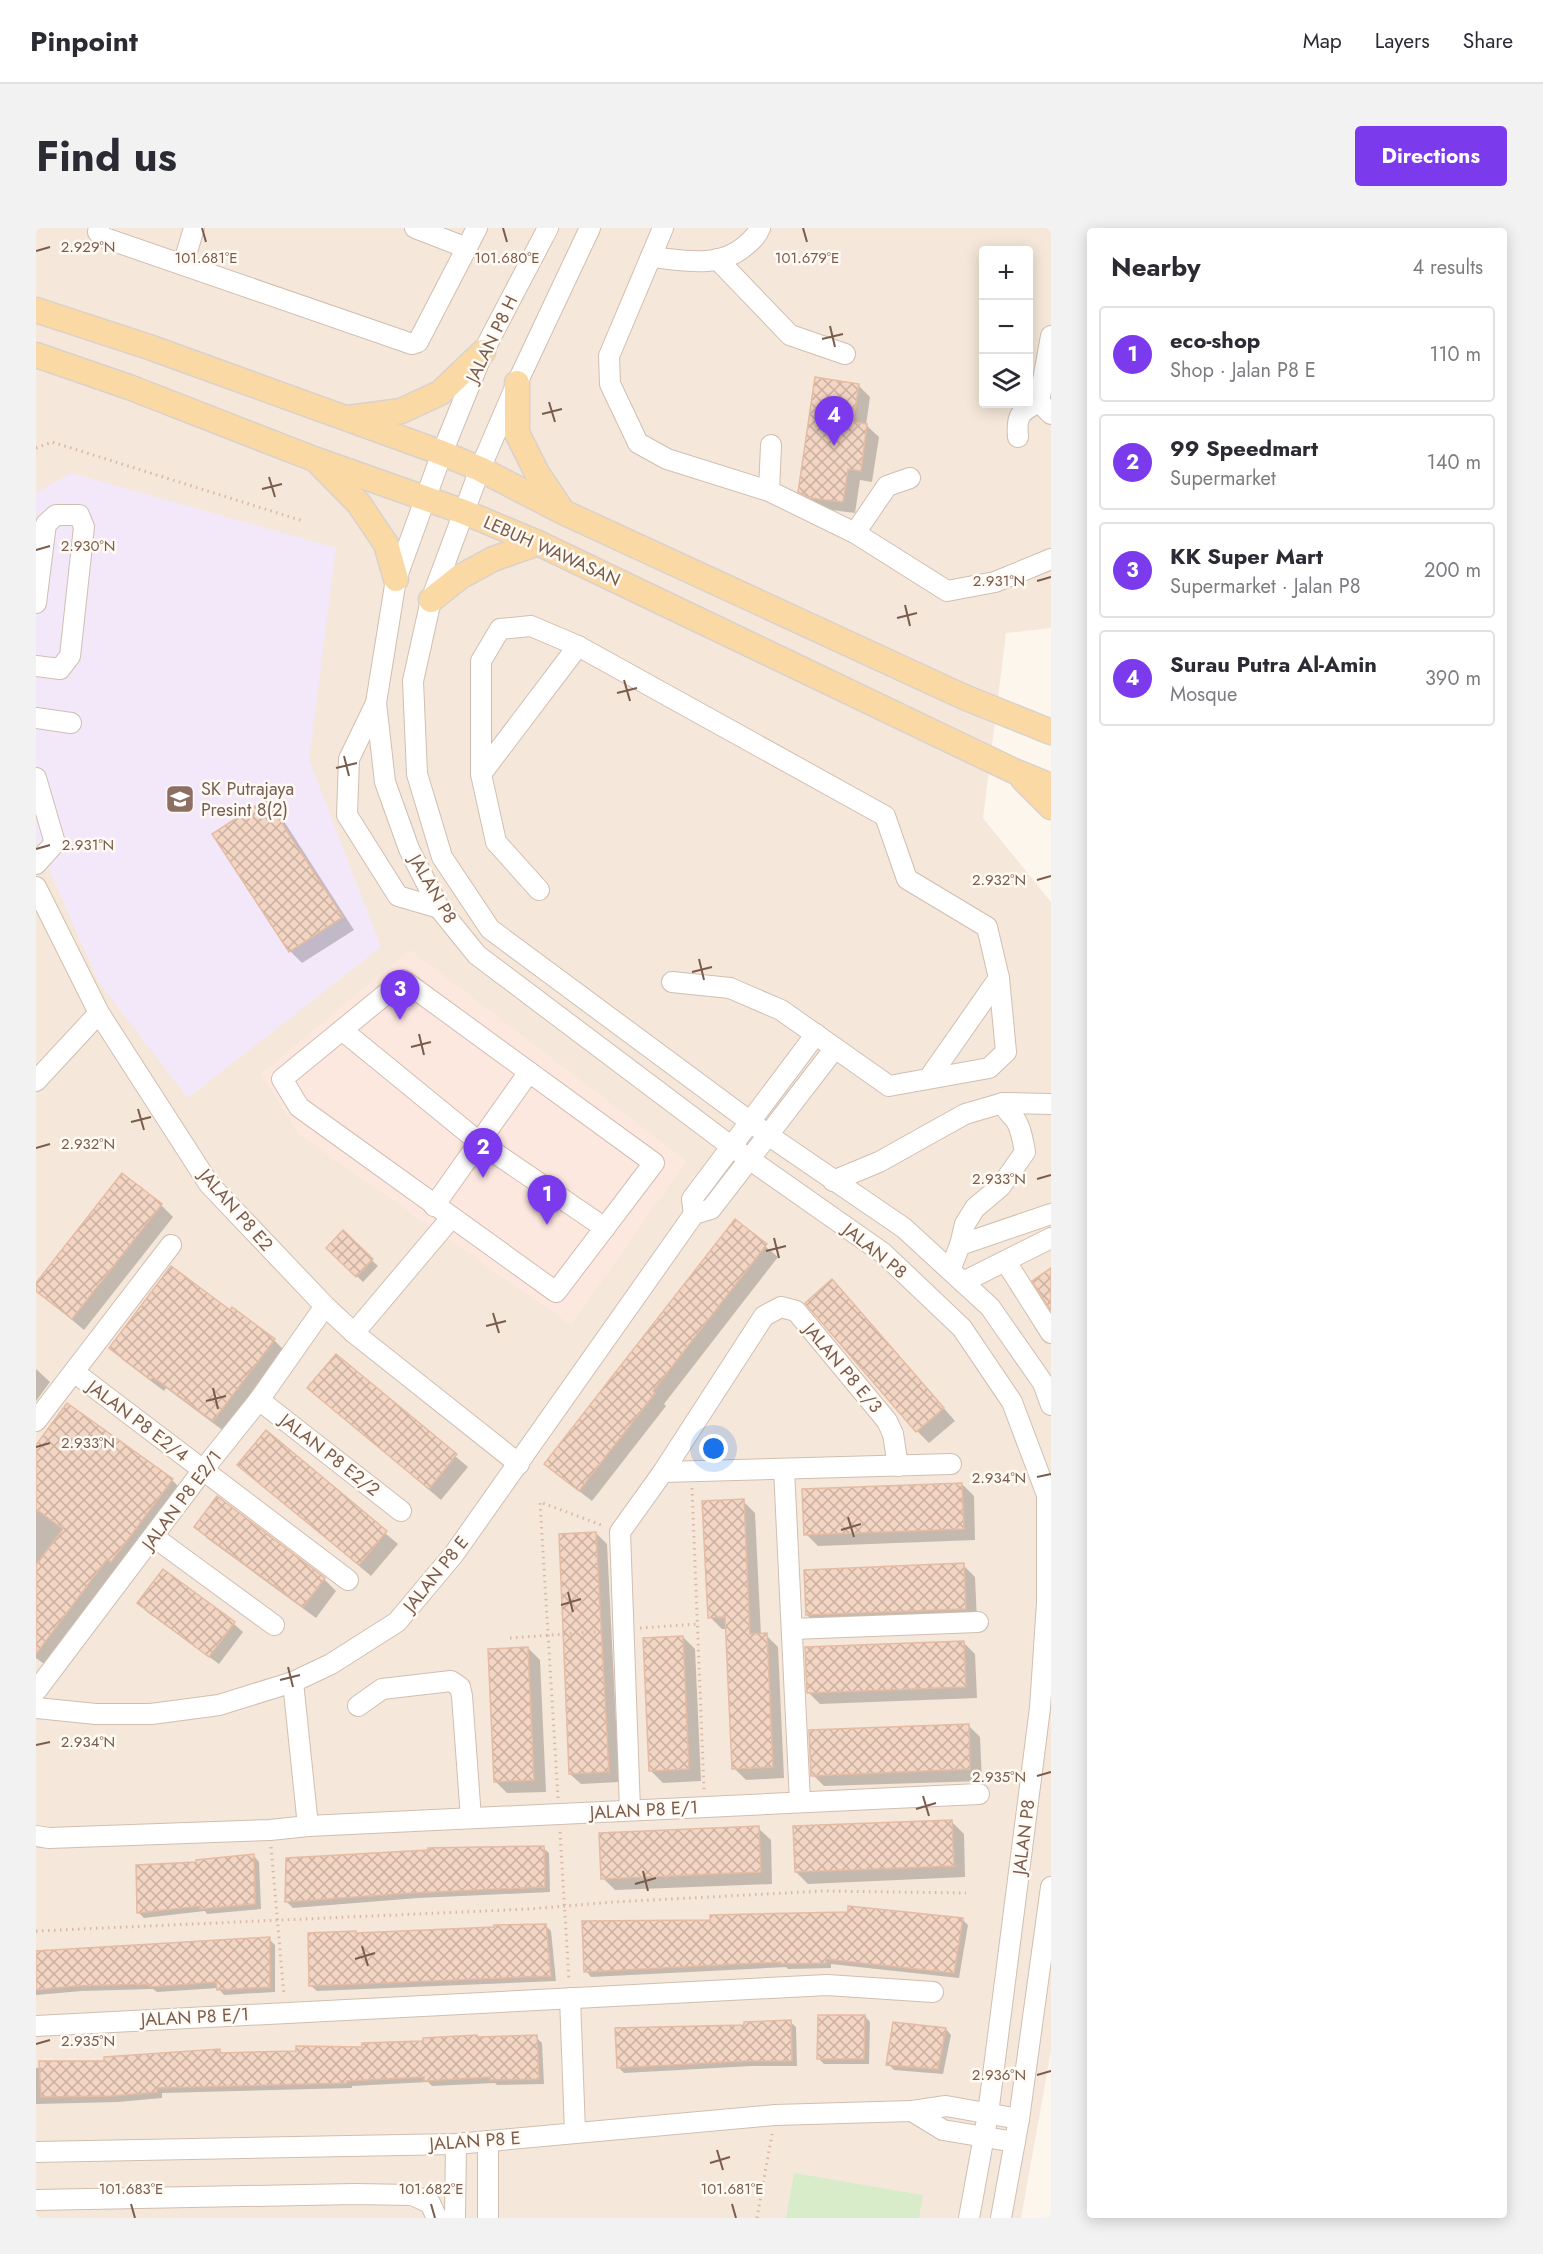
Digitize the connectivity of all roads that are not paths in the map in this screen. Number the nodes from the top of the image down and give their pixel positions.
1 (99, 228) edge
2 (194, 228) edge
3 (477, 228) edge
4 (548, 228) edge
5 (590, 228) edge
6 (663, 228) edge
7 (760, 228) edge
8 (427, 230) edge
9 (467, 248) junction
10 (651, 257) junction
11 (717, 259) junction
12 (183, 265) junction
13 (36, 310) edge
14 (1051, 336) edge
15 (483, 352) junction
16 (845, 354) dead end
17 (36, 355) edge
18 (517, 382) junction
19 (1045, 408) edge
20 (346, 419) junction
21 (1018, 437) dead end
22 (771, 445) dead end
23 (442, 453) junction
24 (314, 459) junction
25 (480, 469) junction
26 (910, 478) dead end
27 (769, 491) junction
28 (424, 500) junction
29 (464, 512) junction
30 (563, 512) junction
31 (855, 533) junction
32 (538, 543) junction
33 (1051, 559) edge
34 (38, 576) edge
35 (396, 579) junction
36 (431, 600) junction
37 (36, 603) edge
38 (578, 646) junction
39 (36, 666) edge
40 (964, 697) junction
41 (376, 704) junction
42 (36, 718) edge
43 (1051, 722) edge
44 (71, 723) dead end
45 (1051, 732) edge
46 (1014, 771) junction
47 (481, 774) junction
48 (36, 778) edge
49 (1051, 786) edge
50 (1051, 807) edge
51 (36, 864) edge
52 (36, 887) edge
53 (539, 890) dead end
54 (439, 908) junction
55 (999, 978) junction
56 (672, 982) dead end
57 (99, 1013) junction
58 (342, 1030) junction
59 (816, 1034) junction
60 (836, 1048) junction
61 (529, 1072) junction
62 (929, 1078) junction
63 (36, 1081) edge
64 (1003, 1103) junction
65 (1051, 1104) edge
66 (750, 1122) junction
67 (768, 1135) junction
68 (479, 1142) junction
69 (732, 1147) junction
70 (750, 1160) junction
71 (833, 1181) junction
72 (434, 1206) junction
73 (694, 1214) junction
74 (1051, 1214) edge
75 (451, 1218) junction
76 (605, 1228) junction
77 (1051, 1238) edge
78 (171, 1245) dead end
79 (960, 1245) junction
80 (1006, 1262) junction
81 (956, 1276) junction
82 (325, 1306) junction
83 (354, 1333) junction
84 (1051, 1333) edge
85 (74, 1372) junction
86 (259, 1400) junction
87 (1051, 1405) edge
88 (36, 1420) edge
89 (519, 1464) junction
90 (951, 1464) dead end
91 (898, 1466) junction
92 (784, 1469) junction
93 (203, 1470) junction
94 (663, 1472) junction
95 (400, 1511) dead end
96 (154, 1537) junction
97 (348, 1580) dead end
98 (978, 1622) dead end
99 (274, 1624) dead end
100 (792, 1629) junction
101 (292, 1682) junction
102 (36, 1691) edge
103 (358, 1706) dead end
104 (36, 1708) edge
105 (979, 1794) dead end
106 (800, 1802) junction
107 (630, 1810) junction
108 (471, 1818) junction
109 (308, 1826) junction
110 (36, 1836) edge
111 (1051, 1887) edge
112 (933, 1992) dead end
113 (570, 1998) junction
114 (36, 2026) edge
115 (912, 2111) junction
116 (988, 2114) junction
117 (1019, 2119) junction
118 (575, 2132) junction
119 (984, 2137) junction
120 (488, 2141) junction
121 (1015, 2142) junction
122 (456, 2144) junction
123 (36, 2152) edge
124 (36, 2200) edge
125 (437, 2218) edge
126 (455, 2218) edge
127 (488, 2218) edge
128 (969, 2218) edge
129 (1001, 2218) edge

1 - 12 street
2 - 12 street
3 - 9 street
4 - 15 street, JALAN P8 H
5 - 18 street
6 - 10 street
7 - 11 street
8 - 9 street
9 - 12 street
10 - 11 street
10 - 27 street
11 - 16 street
13 - 20 main road
14 - 19 street
15 - 20 main road
15 - 23 street, JALAN P8 H
17 - 24 main road, LEBUH WAWASAN
18 - 25 street, JALAN P8
18 - 30 main road
19 - 21 street
20 - 23 main road
22 - 27 street
23 - 25 main road
23 - 28 street, JALAN P8
24 - 28 main road, LEBUH WAWASAN
24 - 35 main road
25 - 29 street, JALAN P8
25 - 30 main road
26 - 31 street
27 - 31 street
28 - 29 main road, LEBUH WAWASAN
28 - 35 street, JALAN P8
29 - 32 main road, LEBUH WAWASAN
29 - 36 street, JALAN P8
30 - 40 main road
31 - 33 street
32 - 36 main road
32 - 46 main road, LEBUH WAWASAN
34 - 37 street
34 - 39 street
35 - 41 street, JALAN P8
36 - 66 street, JALAN P8
38 - 47 street
38 - 47 street
38 - 55 street
40 - 43 main road
40 - 45 main road
41 - 54 street, JALAN P8
41 - 54 street
42 - 44 street
46 - 49 main road, LEBUH WAWASAN
46 - 50 main road
47 - 53 street
48 - 51 street
52 - 57 street, JALAN P8 E2
54 - 69 street, JALAN P8
55 - 62 street
55 - 62 street
56 - 59 street
57 - 63 street
57 - 82 street, JALAN P8 E2
58 - 61 street
58 - 68 street
58 - 72 street
59 - 60 street
59 - 66 street
60 - 62 street
60 - 67 street
61 - 68 street
61 - 76 street
64 - 65 street
64 - 71 street
64 - 79 street
66 - 67 street, JALAN P8
66 - 69 street
67 - 70 street
67 - 71 street, JALAN P8
68 - 72 street
68 - 76 street
69 - 70 street, JALAN P8
69 - 73 street
70 - 73 street
70 - 116 street, JALAN P8
71 - 81 street, JALAN P8
72 - 75 street
73 - 89 street, JALAN P8 E
74 - 79 street
75 - 76 street
75 - 83 street
77 - 80 street
78 - 85 street, JALAN P8 E2/4
79 - 81 street
80 - 81 street
80 - 84 street
81 - 87 street, JALAN P8
82 - 83 street, JALAN P8 E2
82 - 86 street, JALAN P8 E2/1
83 - 89 street, JALAN P8 E2
85 - 88 street, JALAN P8 E2/4
85 - 93 street, JALAN P8 E2/4
86 - 93 street, JALAN P8 E2/1
86 - 95 street, JALAN P8 E2/2
89 - 101 street, JALAN P8 E
90 - 91 street
91 - 92 street
91 - 94 street, JALAN P8 E/3
92 - 94 street
92 - 100 street
93 - 96 street, JALAN P8 E2/1
93 - 97 street, JALAN P8 E2/4
94 - 107 street, JALAN P8 E/3
96 - 99 street
96 - 102 street, JALAN P8 E2/1
98 - 100 street
100 - 106 street
101 - 104 street, JALAN P8 E
101 - 109 street
103 - 108 street
105 - 106 street, JALAN P8 E/1
106 - 107 street, JALAN P8 E/1
107 - 108 street, JALAN P8 E/1
108 - 109 street, JALAN P8 E/1
109 - 110 street, JALAN P8 E/1
111 - 117 street, JALAN P8
112 - 113 street, JALAN P8 E/1
113 - 114 street, JALAN P8 E/1
113 - 118 street
115 - 116 street, JALAN P8 E
115 - 118 street, JALAN P8 E
115 - 119 street
116 - 117 street, JALAN P8 E
116 - 119 street, JALAN P8
117 - 121 street, JALAN P8
118 - 120 street, JALAN P8 E
119 - 121 street
119 - 128 street, JALAN P8
120 - 122 street, JALAN P8 E
120 - 127 street
121 - 129 street, JALAN P8
122 - 123 street, JALAN P8 E
122 - 126 street
124 - 125 street

